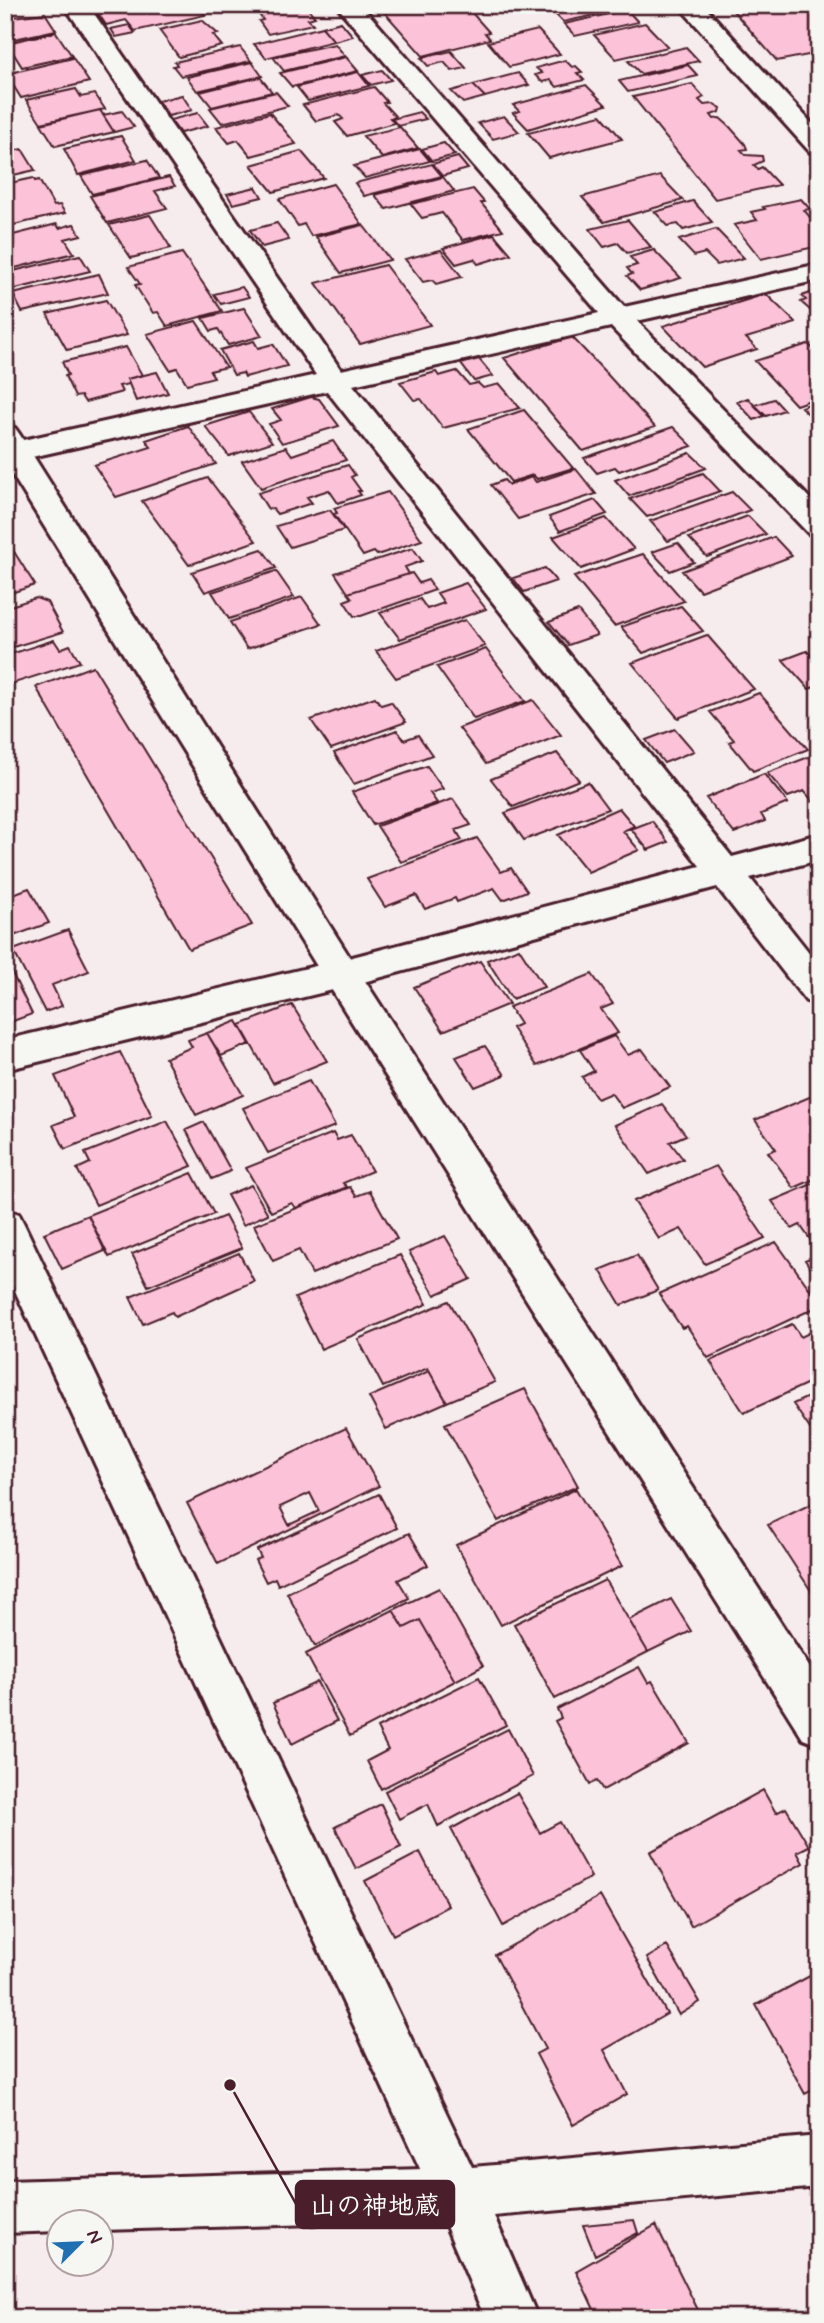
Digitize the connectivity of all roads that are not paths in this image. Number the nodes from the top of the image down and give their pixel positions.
1 (76, 5) edge
2 (348, 5) edge
3 (690, 5) edge
4 (819, 147) edge
5 (819, 272) edge
6 (619, 319) junction
7 (334, 380) junction
8 (8, 447) edge
9 (819, 526) edge
10 (819, 847) edge
11 (723, 871) junction
12 (341, 974) junction
13 (819, 990) edge
14 (5, 1055) edge
15 (5, 1226) edge
16 (819, 1723) edge
17 (819, 2161) edge
18 (458, 2194) junction
19 (5, 2207) edge
20 (512, 2318) edge

1 - 7 street
2 - 6 street
3 - 4 street
5 - 6 street
6 - 7 street
6 - 9 street
7 - 8 street
7 - 11 street
8 - 12 street
10 - 11 street
11 - 12 street
11 - 13 street
12 - 14 street
12 - 16 street
15 - 18 street
17 - 18 street
18 - 19 street
18 - 20 street

